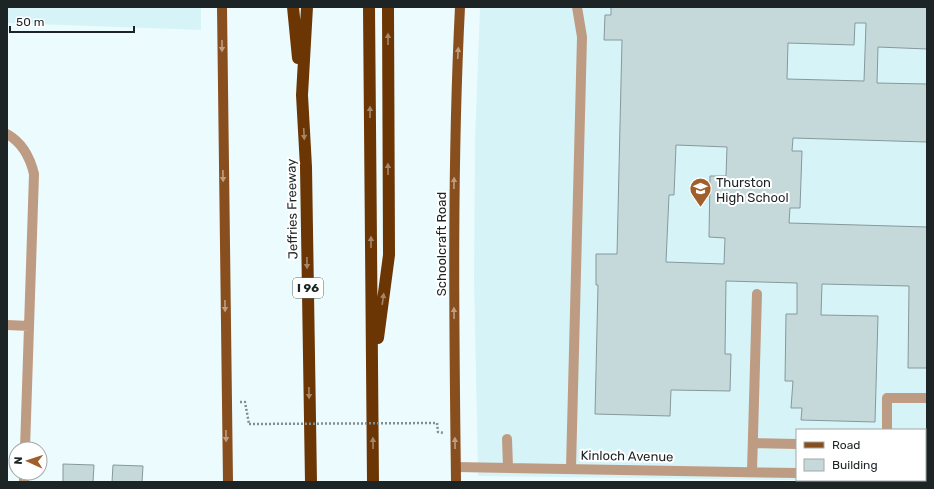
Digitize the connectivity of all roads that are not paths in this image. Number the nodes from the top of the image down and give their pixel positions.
1 (222, 7) edge
2 (293, 7) edge
3 (307, 7) edge
4 (369, 7) edge
5 (388, 7) edge
6 (460, 7) edge
7 (576, 7) edge
8 (302, 95) junction
9 (7, 134) edge
10 (757, 294) dead end
11 (7, 325) edge
12 (29, 326) junction
13 (372, 379) junction
14 (927, 398) edge
15 (887, 429) edge
16 (507, 439) dead end
17 (25, 441) edge
18 (752, 443) junction
19 (796, 444) edge
20 (456, 467) junction
21 (508, 467) junction
22 (570, 468) junction
23 (752, 472) junction
24 (796, 473) edge
25 (228, 482) edge
26 (311, 482) edge
27 (373, 482) edge
28 (456, 482) edge

1 -> 25 main road
2 - 8 highway
3 - 8 highway, Jeffries Freeway / I 96
13 -> 4 highway
13 -> 5 highway
20 -> 6 main road, Schoolcraft Road
7 - 22 street
8 -> 26 highway, Jeffries Freeway / I 96
9 - 12 street
10 - 18 street
11 - 12 street
12 - 17 street
27 -> 13 highway
14 - 15 street
16 - 21 street
18 - 19 street
18 - 23 street
20 - 21 street, Kinloch Avenue
20 - 28 main road, Schoolcraft Road
21 - 22 street, Kinloch Avenue
22 - 23 street, Kinloch Avenue
23 - 24 street, Kinloch Avenue

